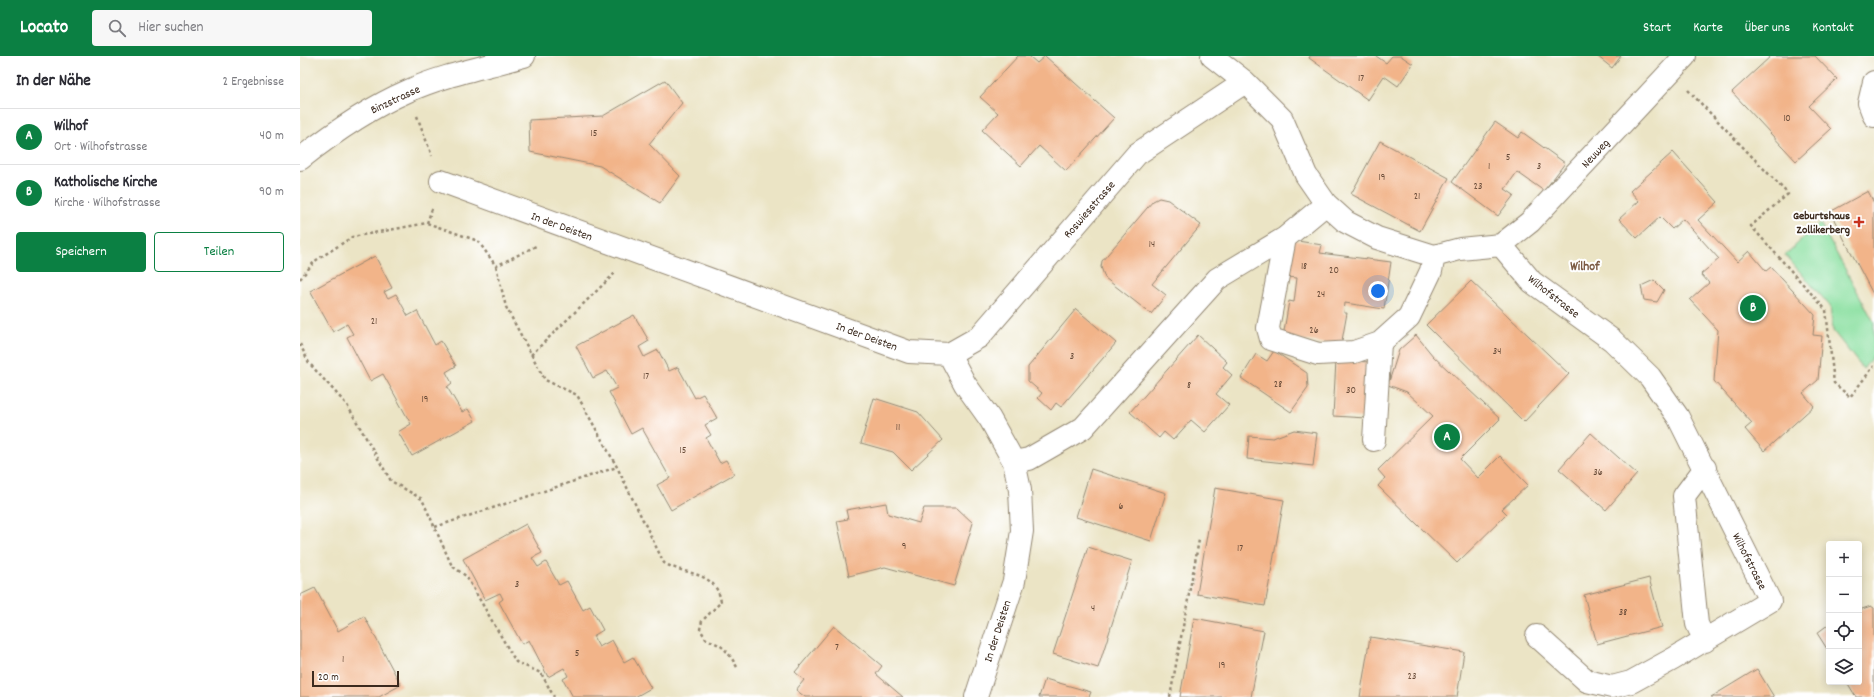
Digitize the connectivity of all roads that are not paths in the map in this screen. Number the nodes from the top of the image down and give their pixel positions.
1 (524, 56) edge
2 (1212, 56) edge
3 (1678, 64) edge
4 (1245, 82) junction
5 (1874, 82) edge
6 (1874, 116) edge
7 (300, 159) edge
8 (441, 180) dead end
9 (1326, 204) junction
10 (1285, 238) junction
11 (1501, 245) junction
12 (1434, 256) junction
13 (1380, 343) junction
14 (949, 354) junction
15 (1374, 440) dead end
16 (1014, 462) junction
17 (1705, 468) junction
18 (1537, 636) dead end
19 (1705, 641) junction
20 (976, 697) edge

1 - 7 street, Binzstrasse
2 - 4 street
3 - 11 street, Neuweg
4 - 9 street
4 - 14 street, Roswiesstrasse
5 - 6 street
8 - 14 street, In der Deisten
9 - 10 street
9 - 12 street
10 - 13 street
10 - 16 street
11 - 12 street
11 - 17 street, Wilhofstrasse
12 - 13 street
13 - 15 street
14 - 16 street, In der Deisten
16 - 20 street, In der Deisten
17 - 19 street
17 - 19 street, Wilhofstrasse
18 - 19 street

